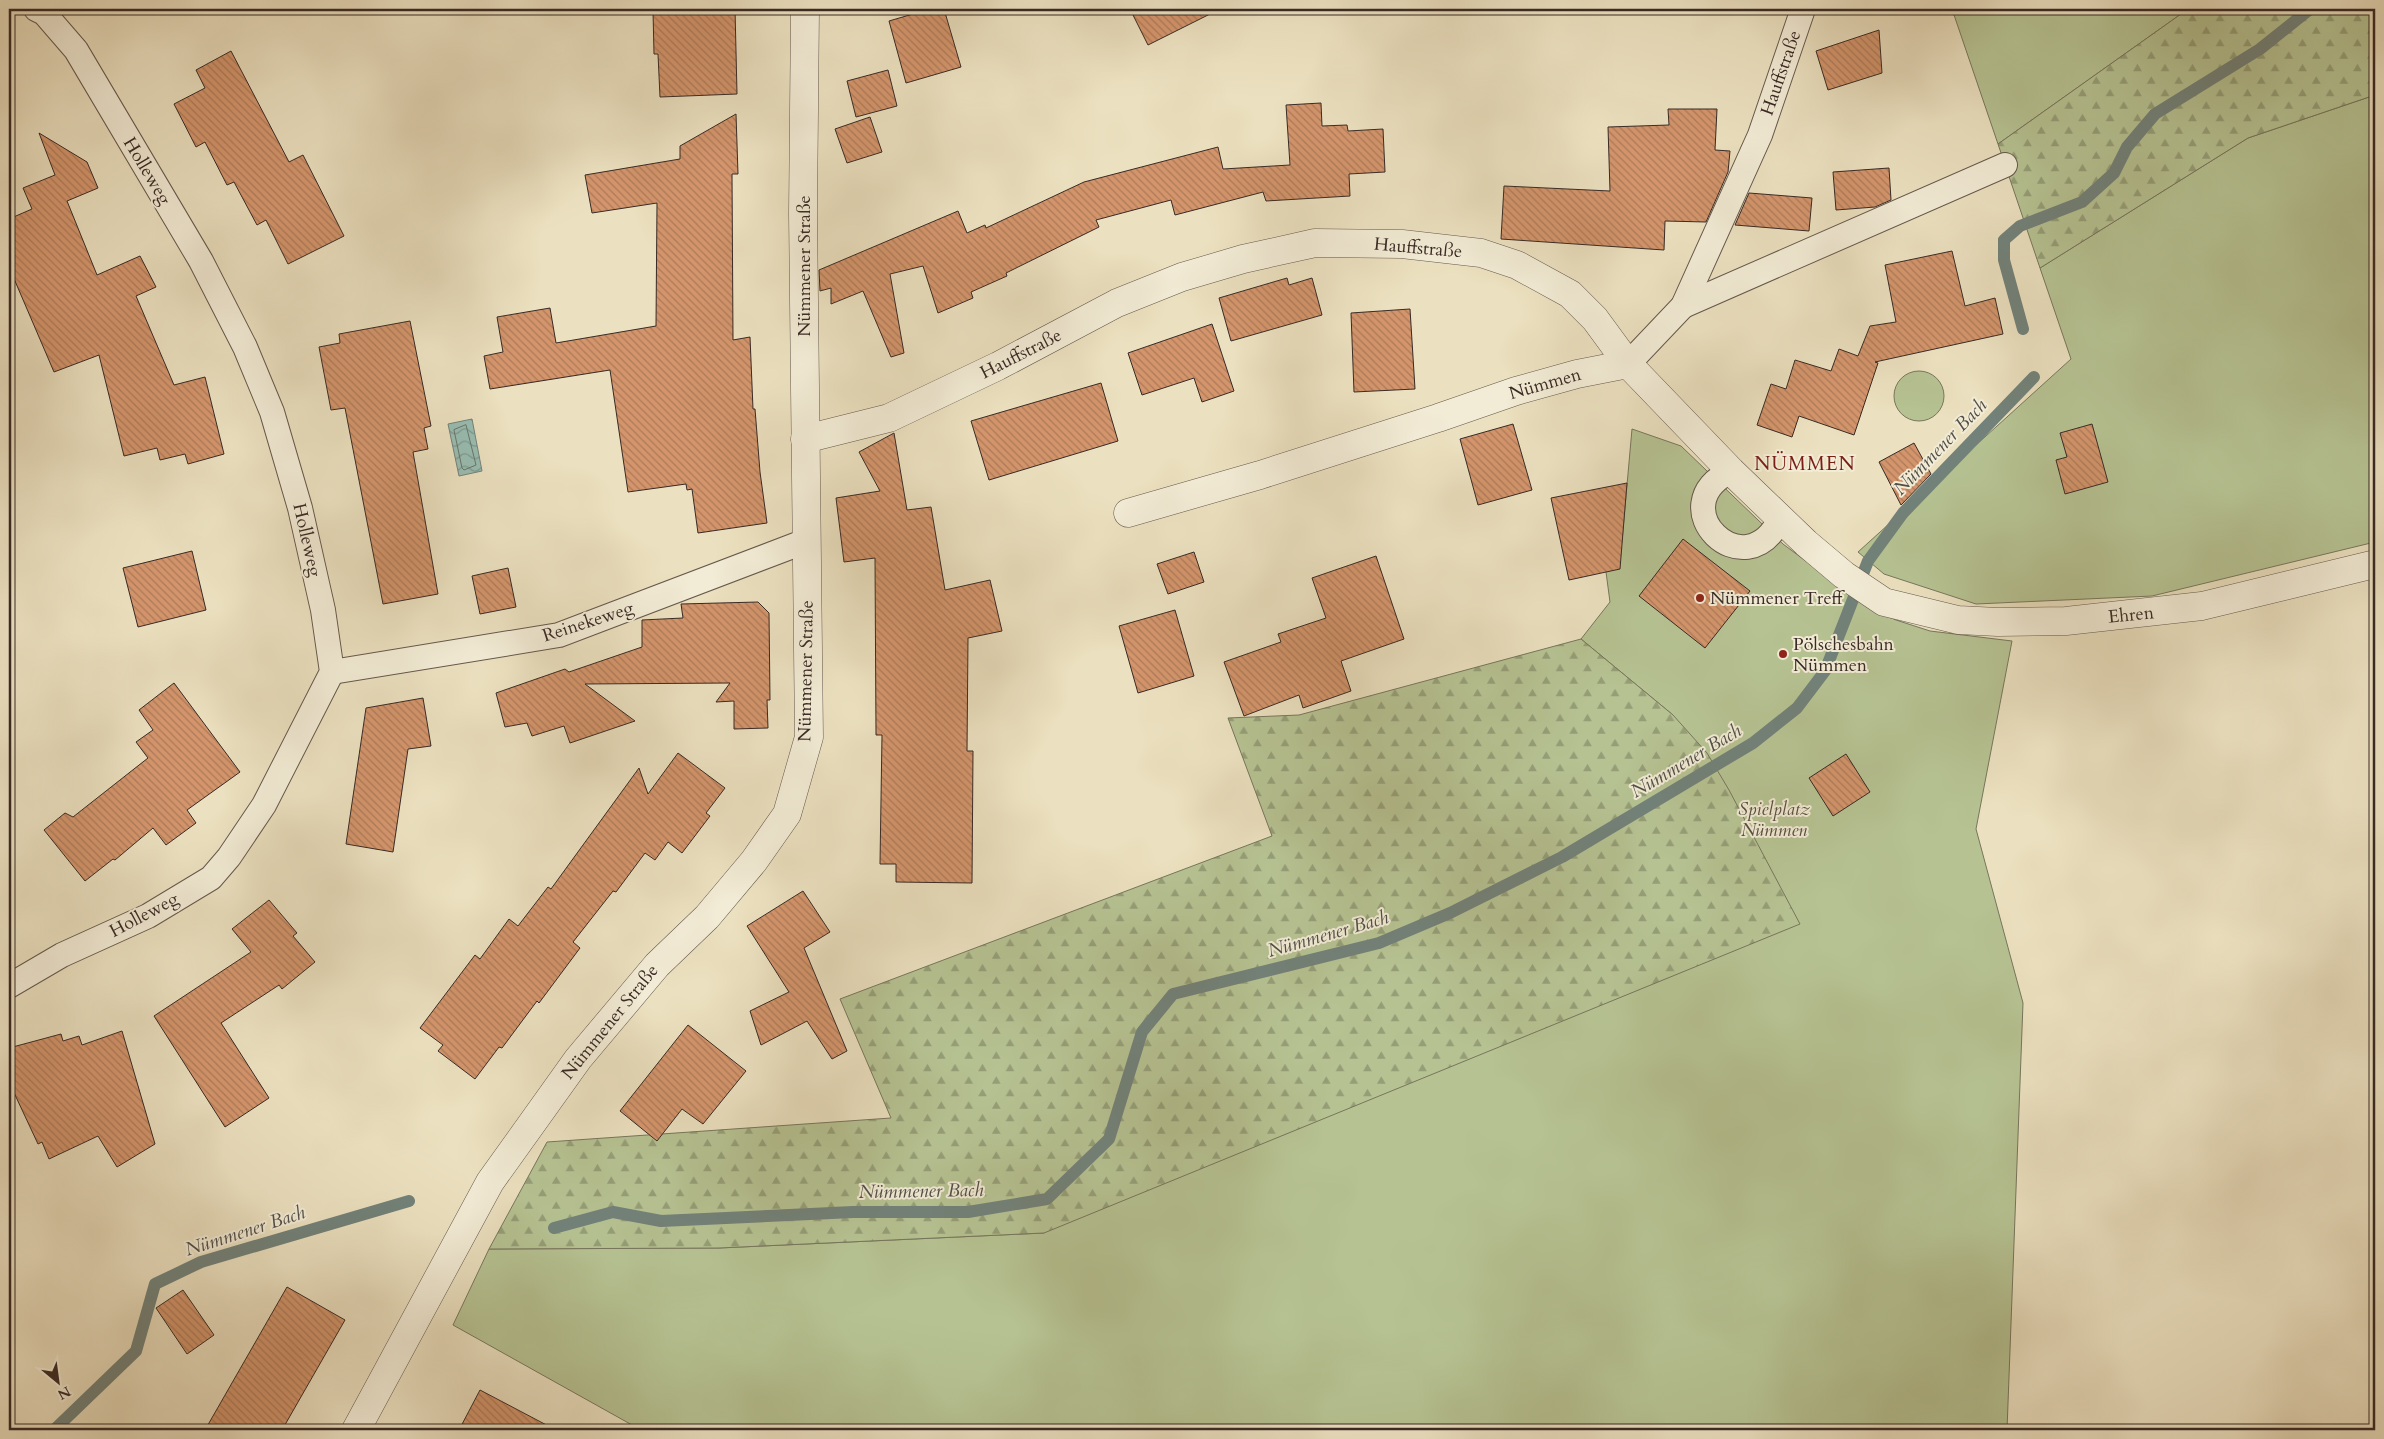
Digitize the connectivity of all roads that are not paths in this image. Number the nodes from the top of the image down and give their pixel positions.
1 (36, 9) edge
2 (805, 9) edge
3 (1803, 9) edge
4 (2005, 165) dead end
5 (1683, 306) junction
6 (1628, 364) junction
7 (805, 439) junction
8 (1731, 471) junction
9 (1128, 513) dead end
10 (1780, 519) junction
11 (806, 541) junction
12 (2375, 564) edge
13 (332, 672) junction
14 (9, 986) edge
15 (356, 1430) edge

1 - 13 lane, Holleweg
2 - 7 street, Nümmener Straße
3 - 5 lane, Hauffstraße
4 - 5 lane
5 - 6 lane, Hauffstraße
6 - 7 street, Hauffstraße
6 - 8 street
6 - 9 street, Nümmen
7 - 11 street, Nümmener Straße
8 - 10 street
8 - 10 lane
10 - 12 street, Ehren
11 - 13 lane, Reinekeweg
11 - 15 street, Nümmener Straße
13 - 14 lane, Holleweg

